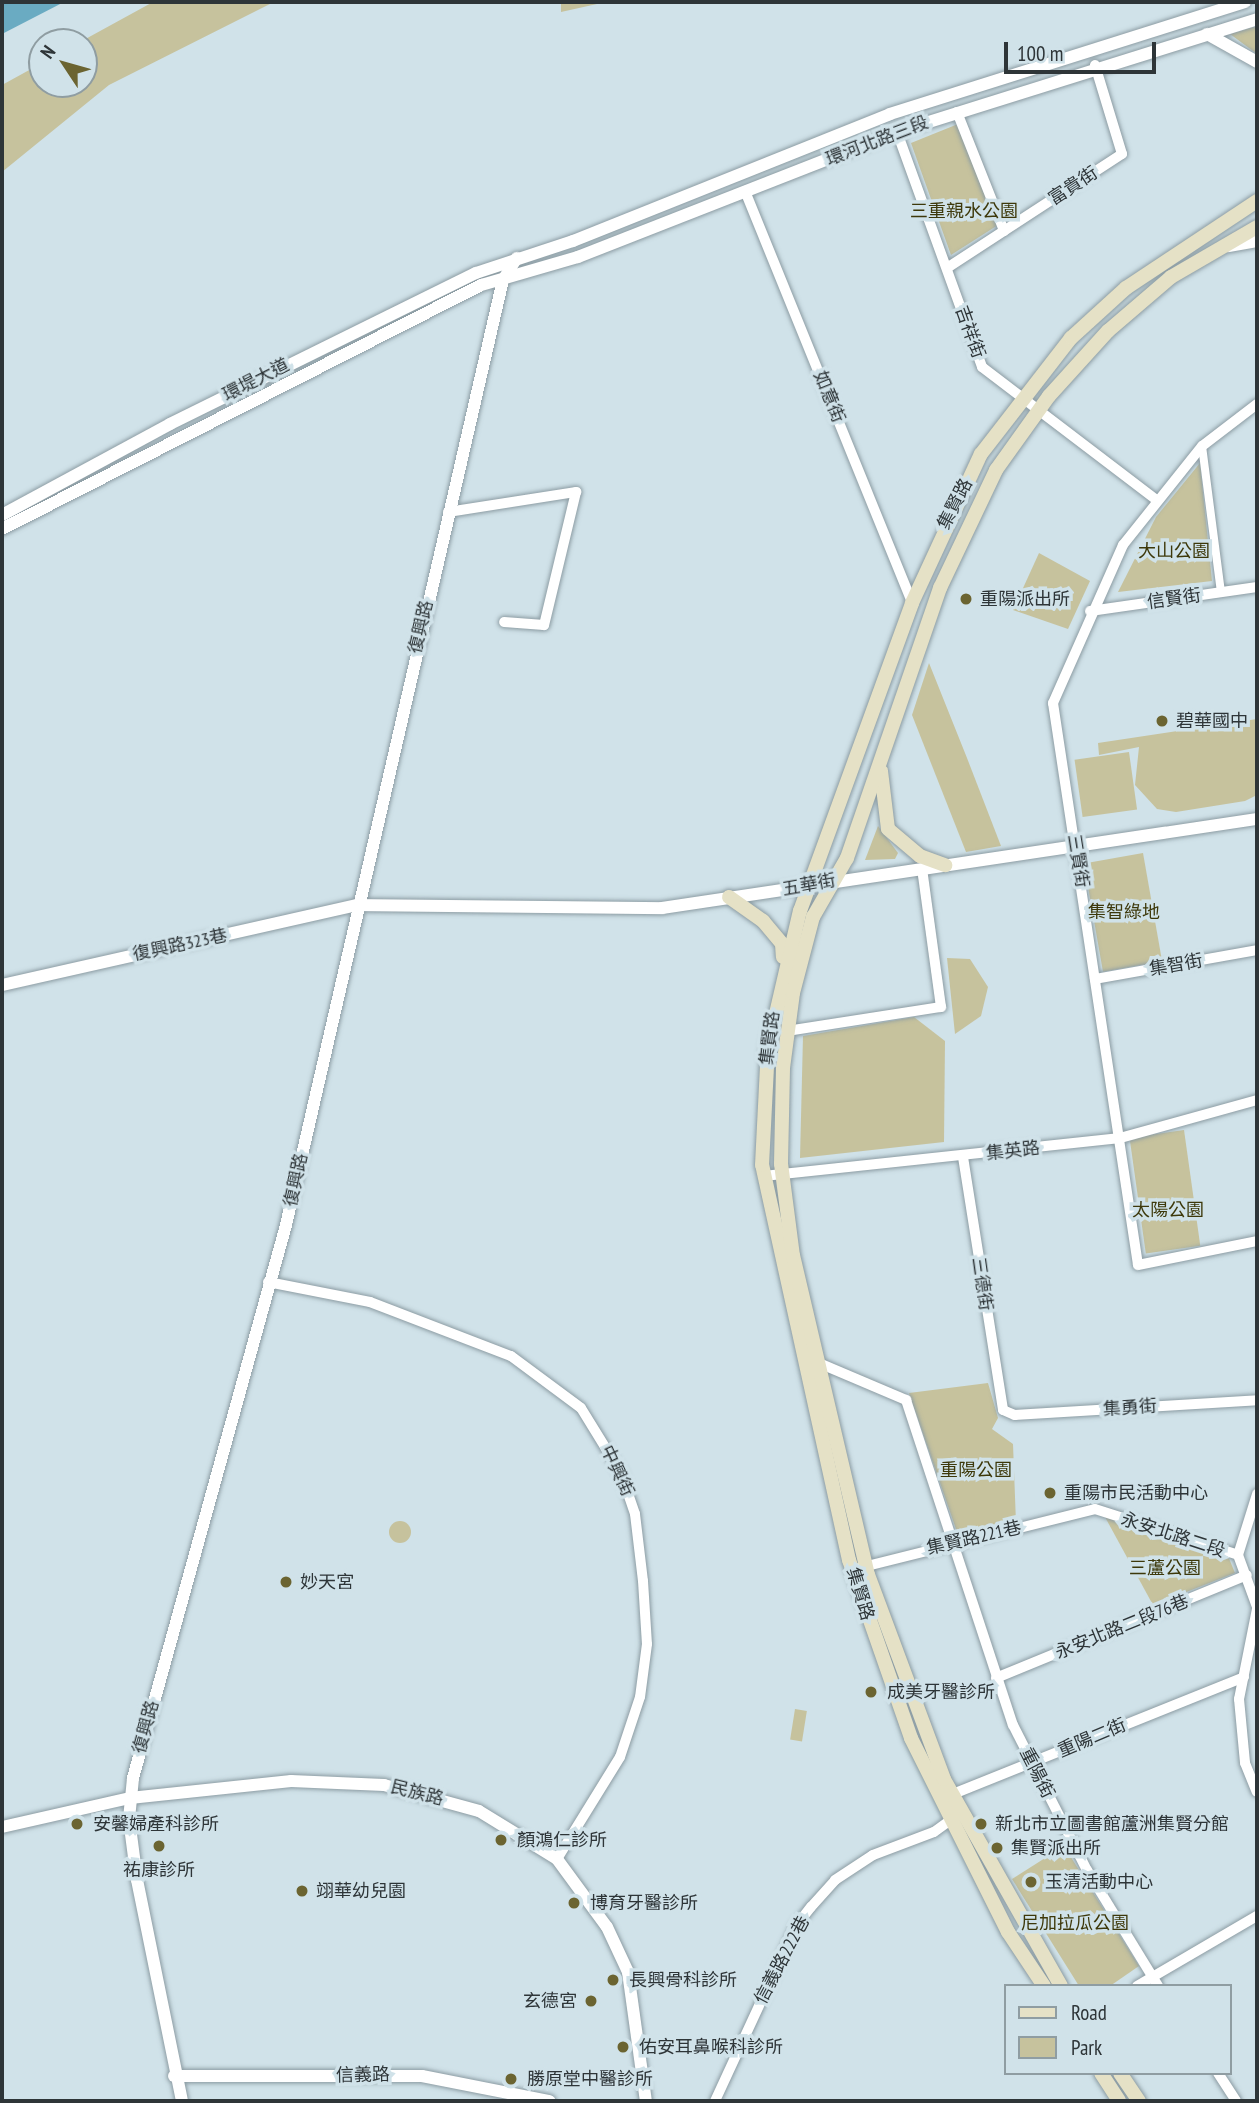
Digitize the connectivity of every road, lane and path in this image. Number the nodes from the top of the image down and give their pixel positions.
1 (1245, 2) edge
2 (1257, 19) edge
3 (1206, 34) junction
4 (1257, 62) edge
5 (1095, 65) junction
6 (957, 111) junction
7 (897, 132) junction
8 (745, 191) junction
9 (683, 194) junction
10 (1257, 201) edge
11 (690, 213) junction
12 (1257, 227) edge
13 (1004, 231) junction
14 (1257, 241) edge
15 (1211, 250) junction
16 (517, 258) junction
17 (947, 268) junction
18 (503, 280) junction
19 (1021, 396) junction
20 (1257, 404) edge
21 (1038, 410) junction
22 (1202, 446) junction
23 (1155, 499) junction
24 (21, 512) junction
25 (448, 512) junction
26 (2, 515) edge
27 (2, 529) edge
28 (1257, 587) edge
29 (1221, 592) junction
30 (912, 603) junction
31 (1090, 611) junction
32 (504, 622) dead end
33 (881, 757) junction
34 (1257, 819) edge
35 (1076, 845) junction
36 (945, 865) junction
37 (922, 869) junction
38 (835, 881) junction
39 (809, 886) junction
40 (729, 897) junction
41 (357, 905) junction
42 (1257, 950) edge
43 (783, 965) junction
44 (1095, 979) junction
45 (2, 985) edge
46 (788, 1031) junction
47 (1257, 1100) edge
48 (1120, 1138) junction
49 (963, 1157) junction
50 (782, 1175) junction
51 (764, 1177) junction
52 (1257, 1241) edge
53 (268, 1282) junction
54 (819, 1363) junction
55 (1257, 1400) edge
56 (1003, 1410) joint
57 (1257, 1494) edge
58 (1095, 1509) joint
59 (949, 1544) junction
60 (1238, 1555) junction
61 (859, 1568) junction
62 (1247, 1575) junction
63 (1257, 1608) edge
64 (1244, 1677) junction
65 (996, 1678) junction
66 (1032, 1763) junction
67 (1257, 1792) edge
68 (946, 1797) junction
69 (130, 1798) junction
70 (955, 1816) junction
71 (2, 1827) edge
72 (556, 1859) junction
73 (1257, 1916) edge
74 (1155, 1982) edge
75 (1043, 1984) edge
76 (1060, 1984) edge
77 (1102, 2075) edge
78 (1121, 2075) edge
79 (1219, 2075) edge
80 (174, 2077) junction
81 (182, 2101) edge
82 (550, 2101) edge
83 (646, 2101) edge
84 (715, 2101) edge
85 (1119, 2101) edge
86 (1139, 2101) edge
87 (1236, 2101) edge

1 - 9 street, 環河北路三段
2 - 3 street, 環河北路三段
3 - 4 street
3 - 5 street, 環河北路三段
5 - 6 street, 環河北路三段
5 - 13 street, 富貴街
6 - 7 street, 環河北路三段
6 - 13 street
7 - 8 street, 環河北路三段
7 - 17 street, 吉祥街
8 - 11 street, 環河北路三段
8 - 30 street, 如意街
9 - 11 street
9 - 16 street, 環河北路三段
10 - 19 main road, 集賢路
11 - 18 street, 環河北路三段
12 - 15 main road, 集賢路
13 - 17 street, 富貴街
14 - 15 street
15 - 21 main road, 集賢路
16 - 18 street, 復興路
16 - 24 street, 環堤大道
17 - 19 street, 吉祥街
18 - 24 street, 環堤大道
18 - 25 street, 復興路
19 - 21 street, 吉祥街
19 - 30 main road, 集賢路
20 - 22 street, 三賢街
21 - 23 street, 吉祥街
21 - 33 main road, 集賢路
22 - 23 street, 三賢街
22 - 29 street
23 - 31 street, 三賢街
24 - 26 street, 環堤大道
24 - 27 street, 環堤大道
25 - 32 street
25 - 41 street, 復興路
28 - 29 street, 信賢街
29 - 31 street, 信賢街
30 - 39 main road, 集賢路
31 - 35 street, 三賢街
33 - 36 main road
33 - 38 main road, 集賢路
34 - 35 street, 五華街
35 - 36 street, 五華街
35 - 44 street, 三賢街
36 - 37 street, 五華街
37 - 38 street, 五華街
37 - 46 street
38 - 39 street, 五華街
38 - 46 main road, 集賢路
39 - 40 street, 五華街
39 - 43 main road, 集賢路
40 - 41 street, 五華街
40 - 43 main road
41 - 45 street, 復興路323巷
41 - 53 street, 復興路
42 - 44 street, 集智街
43 - 51 main road, 集賢路
44 - 48 street, 三賢街
46 - 50 main road, 集賢路
47 - 48 street, 集英路
48 - 49 street, 集英路
48 - 52 street, 三賢街
49 - 50 street, 集英路
49 - 56 street, 三德街
50 - 51 street, 集英路
50 - 54 main road, 集賢路
51 - 61 main road, 集賢路
53 - 69 street, 復興路
53 - 72 street, 中興街
54 - 59 street, 重陽街
54 - 61 main road, 集賢路
55 - 56 street, 集勇街
57 - 60 street
58 - 59 street, 集賢路221巷
58 - 60 street, 永安北路二段
59 - 61 street, 集賢路221巷
59 - 65 street, 重陽街
60 - 62 street, 永安北路二段
61 - 68 main road, 集賢路
62 - 63 street, 永安北路二段
62 - 65 street, 永安北路二段76巷
63 - 64 street, 永安北路二段
64 - 66 street, 重陽二街
64 - 67 street, 永安北路二段
65 - 66 street, 重陽街
66 - 68 street, 重陽二街
66 - 74 street, 重陽街
68 - 70 main road, 集賢路
69 - 71 street, 民族路
69 - 72 street, 民族路
69 - 80 street, 復興路
70 - 75 main road, 集賢路
70 - 76 main road, 集賢路
70 - 84 street, 信義路222巷
72 - 83 street, 民族路
73 - 74 street
77 - 85 main road
78 - 86 main road
79 - 87 street
80 - 81 street, 復興路
80 - 82 street, 信義路

